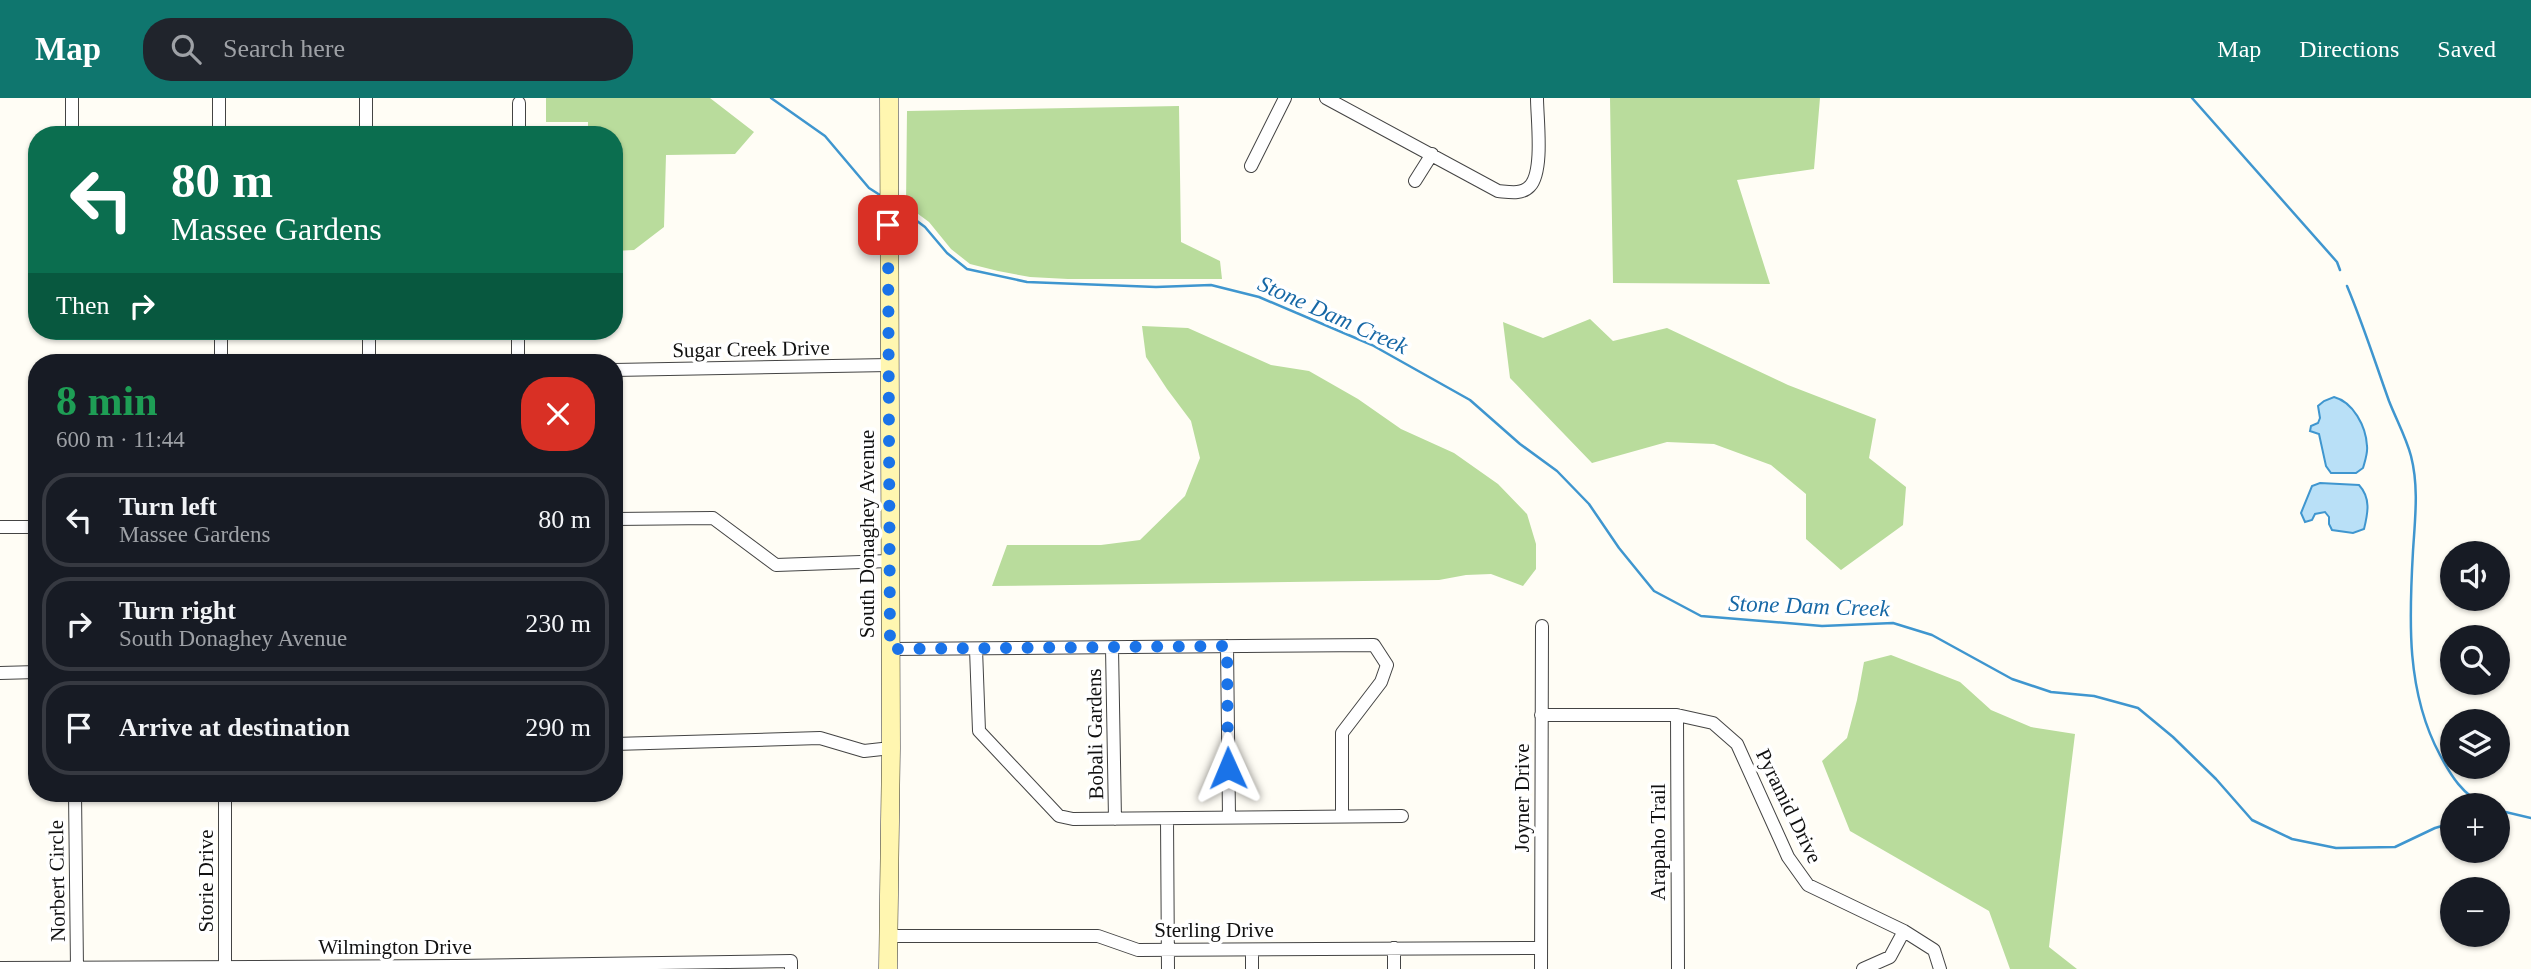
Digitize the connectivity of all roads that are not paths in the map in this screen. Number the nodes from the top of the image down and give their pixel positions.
1 (72, 98) edge
2 (219, 98) edge
3 (366, 98) edge
4 (889, 98) edge
5 (1285, 98) edge
6 (1326, 98) edge
7 (1537, 98) edge
8 (519, 103) dead end
9 (72, 126) edge
10 (219, 126) edge
11 (366, 126) edge
12 (519, 126) edge
13 (1432, 153) junction
14 (1251, 166) dead end
15 (1415, 181) dead end
16 (889, 365) junction
17 (623, 370) edge
18 (623, 519) edge
19 (0, 527) edge
20 (28, 527) edge
21 (889, 561) junction
22 (1542, 626) dead end
23 (1227, 646) junction
24 (1112, 648) junction
25 (890, 649) junction
26 (976, 649) junction
27 (28, 672) edge
28 (0, 673) edge
29 (1541, 715) junction
30 (1677, 715) junction
31 (623, 744) edge
32 (891, 748) junction
33 (75, 802) edge
34 (225, 802) edge
35 (1342, 816) junction
36 (1402, 816) dead end
37 (1229, 817) junction
38 (1115, 819) junction
39 (1167, 819) junction
40 (1904, 931) junction
41 (890, 936) junction
42 (1394, 948) junction
43 (1540, 948) junction
44 (1168, 950) junction
45 (1252, 950) junction
46 (791, 965) edge
47 (456, 967) edge
48 (0, 968) edge
49 (77, 968) edge
50 (225, 968) edge
51 (888, 969) edge
52 (1168, 969) edge
53 (1252, 969) edge
54 (1394, 969) edge
55 (1541, 969) edge
56 (1678, 969) edge
57 (1863, 969) edge
58 (1940, 969) edge

1 - 9 street
2 - 10 street
3 - 11 street
4 - 16 street, South Donaghey Avenue
5 - 14 street
6 - 13 street
7 - 13 street
8 - 12 street
13 - 15 street
16 - 17 street, Sugar Creek Drive
16 - 21 street, South Donaghey Avenue
18 - 21 street
19 - 20 street
21 - 25 street, South Donaghey Avenue
22 - 29 street, Joyner Drive
23 - 24 street
23 - 35 street
23 - 37 street
24 - 26 street
24 - 38 street, Bobali Gardens
25 - 26 street
25 - 32 street, South Donaghey Avenue
26 - 38 street
27 - 28 street
29 - 30 street, Pyramid Drive
29 - 43 street, Joyner Drive
30 - 40 street, Pyramid Drive
30 - 56 street, Arapaho Trail
31 - 32 street
32 - 41 street, South Donaghey Avenue
33 - 49 street, Norbert Circle
34 - 50 street, Storie Drive
35 - 36 street
35 - 37 street
37 - 39 street
38 - 39 street
39 - 44 street
40 - 57 street
40 - 58 street, Pyramid Drive
41 - 44 street, Sterling Drive
41 - 51 street, South Donaghey Avenue
42 - 43 street, Sterling Drive
42 - 45 street, Sterling Drive
42 - 54 street
43 - 55 street, Joyner Drive
44 - 45 street, Sterling Drive
44 - 52 street
45 - 53 street
46 - 47 street, Wilmington Drive
47 - 50 street, Wilmington Drive
48 - 49 street, Wilmington Drive
49 - 50 street, Wilmington Drive

